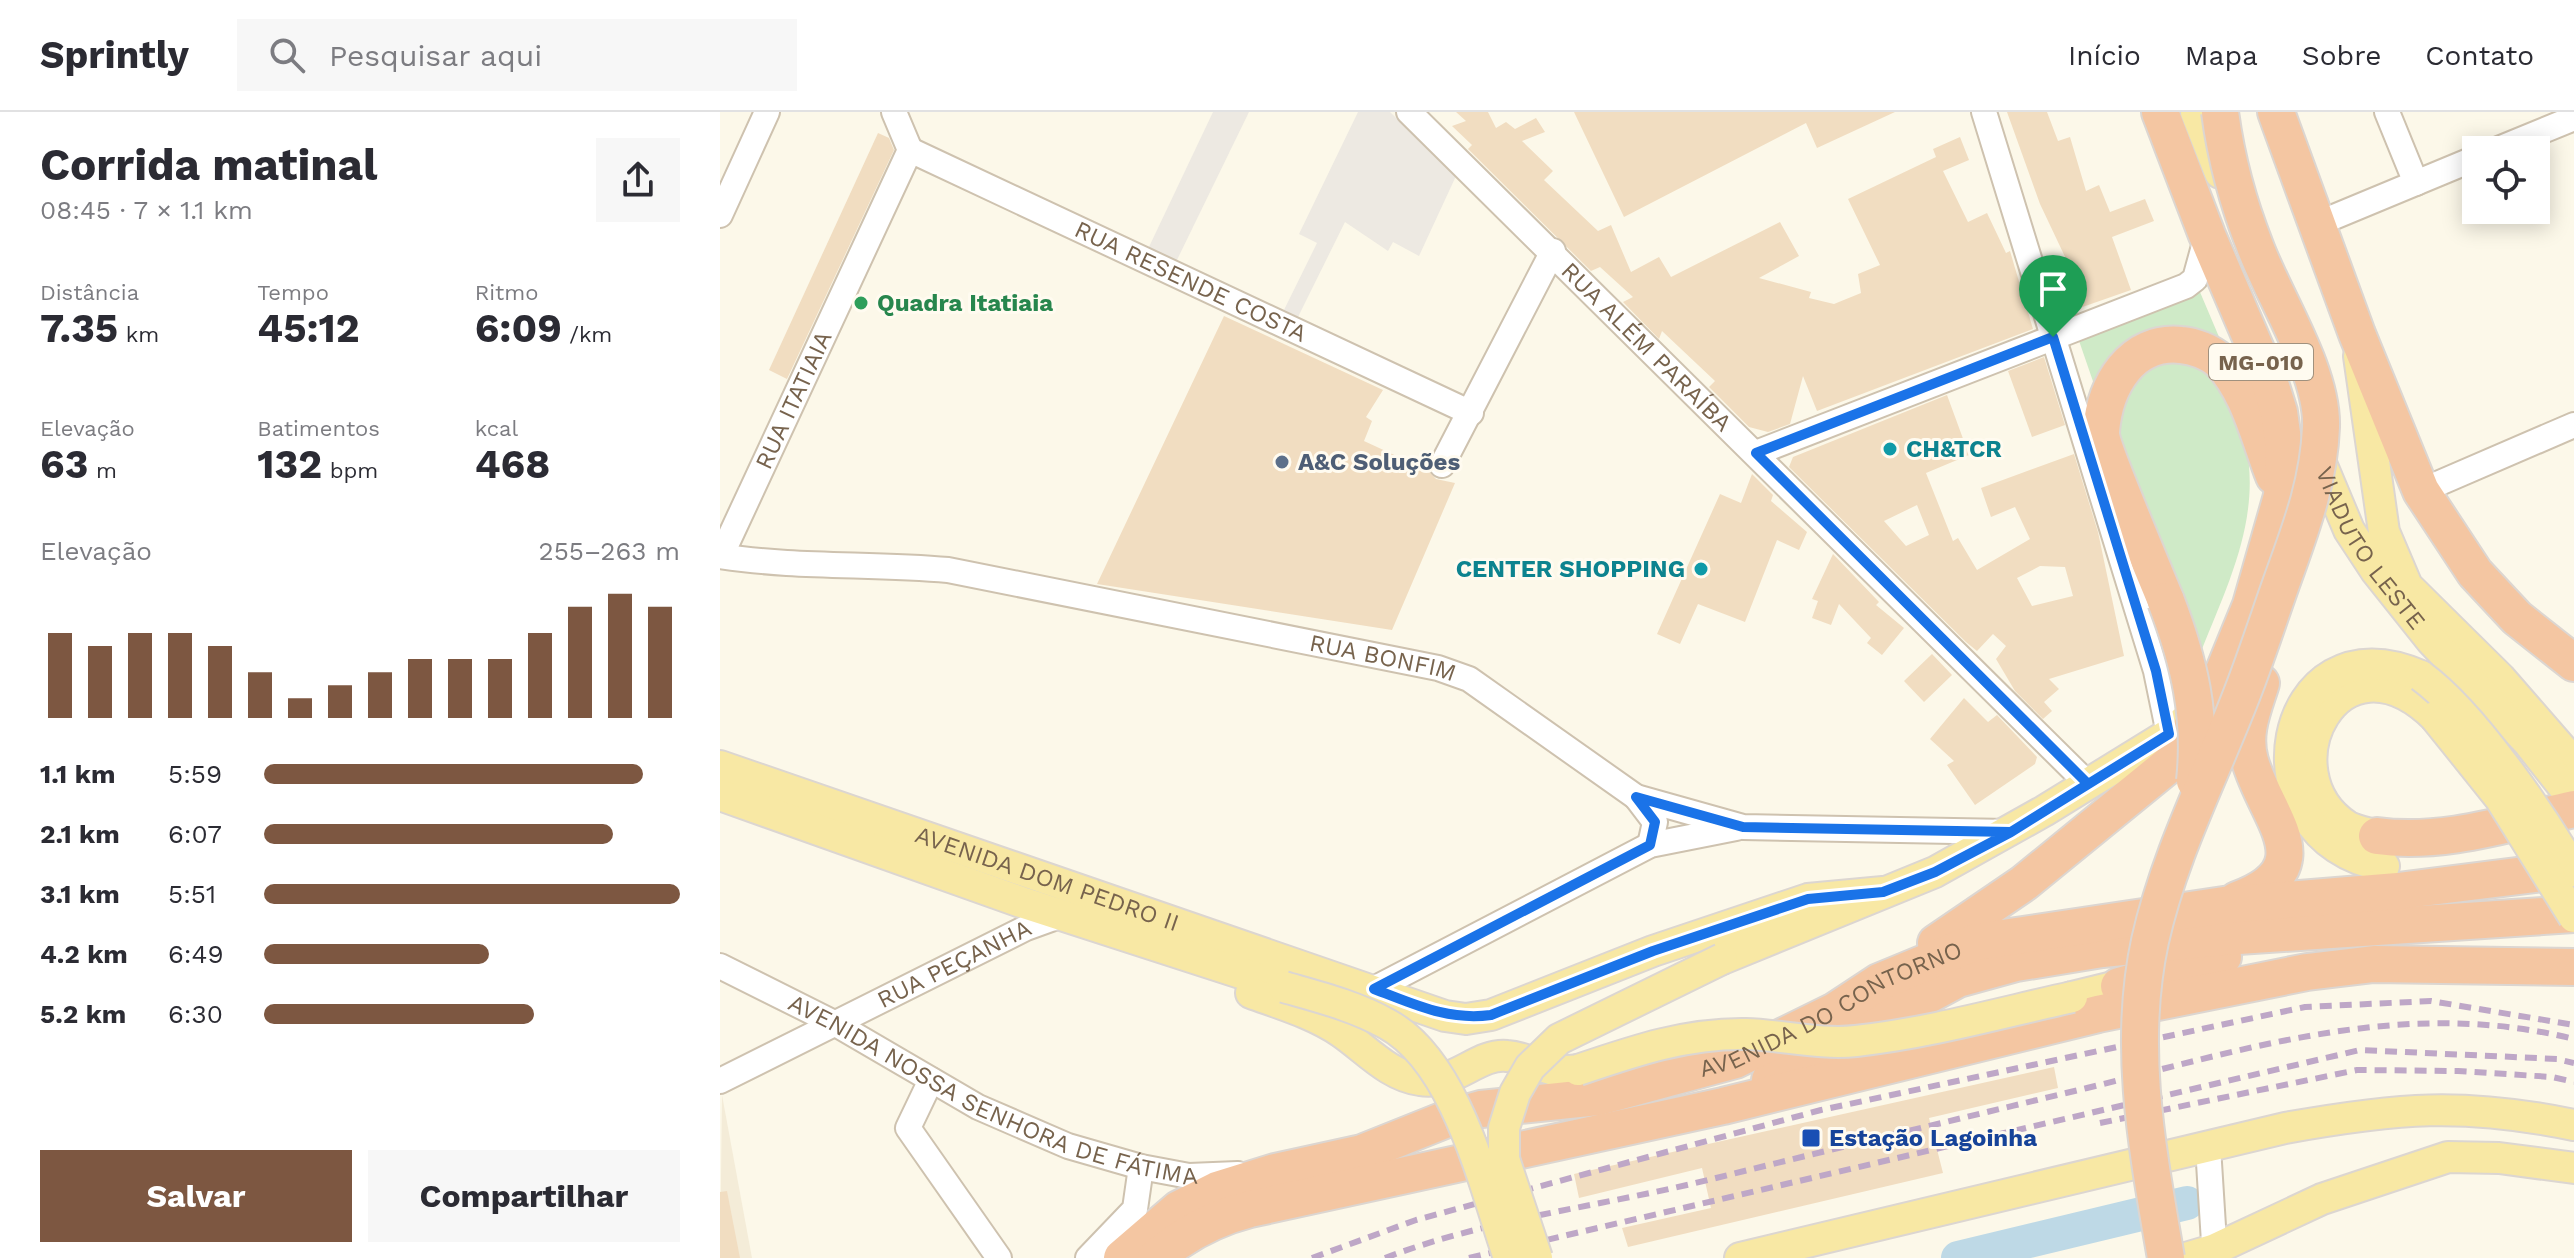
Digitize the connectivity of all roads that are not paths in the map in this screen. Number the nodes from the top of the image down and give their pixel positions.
1 (767, 112) edge
2 (894, 112) edge
3 (1409, 112) edge
4 (1984, 112) edge
5 (2160, 112) edge
6 (2196, 112) edge
7 (2220, 112) edge
8 (2387, 112) edge
9 (2574, 118) edge
10 (2286, 123) edge
11 (2530, 136) edge
12 (910, 150) junction
13 (2462, 164) edge
14 (2416, 183) junction
15 (720, 215) edge
16 (2317, 224) junction
17 (2207, 235) junction
18 (1553, 251) junction
19 (2357, 334) junction
20 (2053, 337) junction
21 (1471, 413) junction
22 (2574, 425) edge
23 (2308, 430) junction
24 (2100, 434) junction
25 (1756, 453) junction
26 (1442, 465) dead end
27 (2421, 491) junction
28 (2282, 496) junction
29 (720, 556) edge
30 (2571, 659) edge
31 (2204, 704) junction
32 (2169, 734) junction
33 (2574, 763) edge
34 (720, 766) edge
35 (2088, 784) junction
36 (720, 795) edge
37 (1636, 797) junction
38 (2574, 800) edge
39 (2574, 809) edge
40 (2192, 811) junction
41 (2521, 822) junction
42 (2574, 823) edge
43 (1743, 827) junction
44 (2011, 832) junction
45 (1650, 845) junction
46 (2380, 851) junction
47 (2574, 870) edge
48 (2466, 882) junction
49 (1883, 892) junction
50 (2224, 905) junction
51 (1062, 915) junction
52 (2570, 915) edge
53 (1155, 947) junction
54 (2374, 964) junction
55 (720, 966) edge
56 (2574, 967) edge
57 (1879, 982) junction
58 (2117, 986) junction
59 (1374, 989) junction
60 (834, 1023) junction
61 (931, 1080) junction
62 (720, 1081) edge
63 (1723, 1106) junction
64 (2574, 1125) edge
65 (2208, 1147) junction
66 (1141, 1167) junction
67 (2574, 1168) edge
68 (1275, 1172) junction
69 (1187, 1219) junction
70 (2205, 1255) edge
71 (999, 1258) edge
72 (1088, 1258) edge
73 (1122, 1258) edge
74 (1156, 1258) edge
75 (1509, 1258) edge
76 (1537, 1258) edge
77 (1740, 1258) edge
78 (2166, 1258) edge

1 - 15 street
2 - 12 street
3 - 18 street, RUA ALÉM PARAÍBA
4 - 20 street
5 - 17 highway, MG-010
6 - 23 main road, VIADUTO LESTE
7 - 40 highway, bridge
8 - 14 street
9 - 11 street
10 - 16 highway
12 - 21 street, RUA RESENDE COSTA
12 - 29 street, RUA ITATIAIA
13 - 14 street
14 - 16 street
16 - 19 highway
17 - 20 street
17 - 28 highway, MG-010
18 - 21 street
18 - 25 street, RUA ALÉM PARAÍBA
19 - 27 highway
19 - 33 main road, VIADUTO LESTE
20 - 24 street
20 - 25 street
20 - 32 street
21 - 26 street
22 - 27 street
23 - 38 main road, VIADUTO LESTE
23 - 50 highway
24 - 28 highway
24 - 40 highway, bridge
25 - 35 street, RUA ALÉM PARAÍBA
27 - 30 highway
28 - 31 highway, MG-010
29 - 37 street, RUA BONFIM
31 - 32 main road
31 - 57 highway
32 - 35 main road
34 - 59 main road, AVENIDA DOM PEDRO II
35 - 44 main road
36 - 51 main road, AVENIDA DOM PEDRO II
37 - 43 street, RUA BONFIM
37 - 45 street
39 - 41 highway
40 - 78 highway, bridge
41 - 42 highway
41 - 46 highway
43 - 44 street, RUA BONFIM
43 - 45 street
44 - 49 main road
45 - 59 street
46 - 47 main road, VIADUTO LESTE, bridge
46 - 48 highway
46 - 52 main road, bridge
47 - 48 highway, AVENIDA DO CONTORNO
48 - 50 highway, AVENIDA DO CONTORNO
49 - 59 main road, AVENIDA DOM PEDRO II
49 - 76 main road, bridge
50 - 57 highway, AVENIDA DO CONTORNO
51 - 53 main road, AVENIDA DOM PEDRO II
51 - 60 street, RUA PEÇANHA
52 - 58 highway
52 - 63 highway, AVENIDA DO CONTORNO
53 - 58 main road, bridge
53 - 75 main road, AVENIDA DOM PEDRO II, bridge
54 - 56 highway, AVENIDA DO CONTORNO
54 - 58 highway
54 - 63 highway, AVENIDA DO CONTORNO
55 - 60 street, AVENIDA NOSSA SENHORA DE FÁTIMA
57 - 68 highway, AVENIDA DO CONTORNO
60 - 61 street, AVENIDA NOSSA SENHORA DE FÁTIMA
60 - 62 street, RUA PEÇANHA
61 - 66 street, AVENIDA NOSSA SENHORA DE FÁTIMA
61 - 71 street
63 - 69 highway, AVENIDA DO CONTORNO
64 - 65 main road
65 - 70 street
65 - 77 main road
66 - 68 street, AVENIDA NOSSA SENHORA DE FÁTIMA
66 - 72 street
67 - 70 main road
68 - 69 highway, AVENIDA DO CONTORNO
69 - 73 highway, AVENIDA DO CONTORNO
69 - 74 highway, AVENIDA DO CONTORNO

